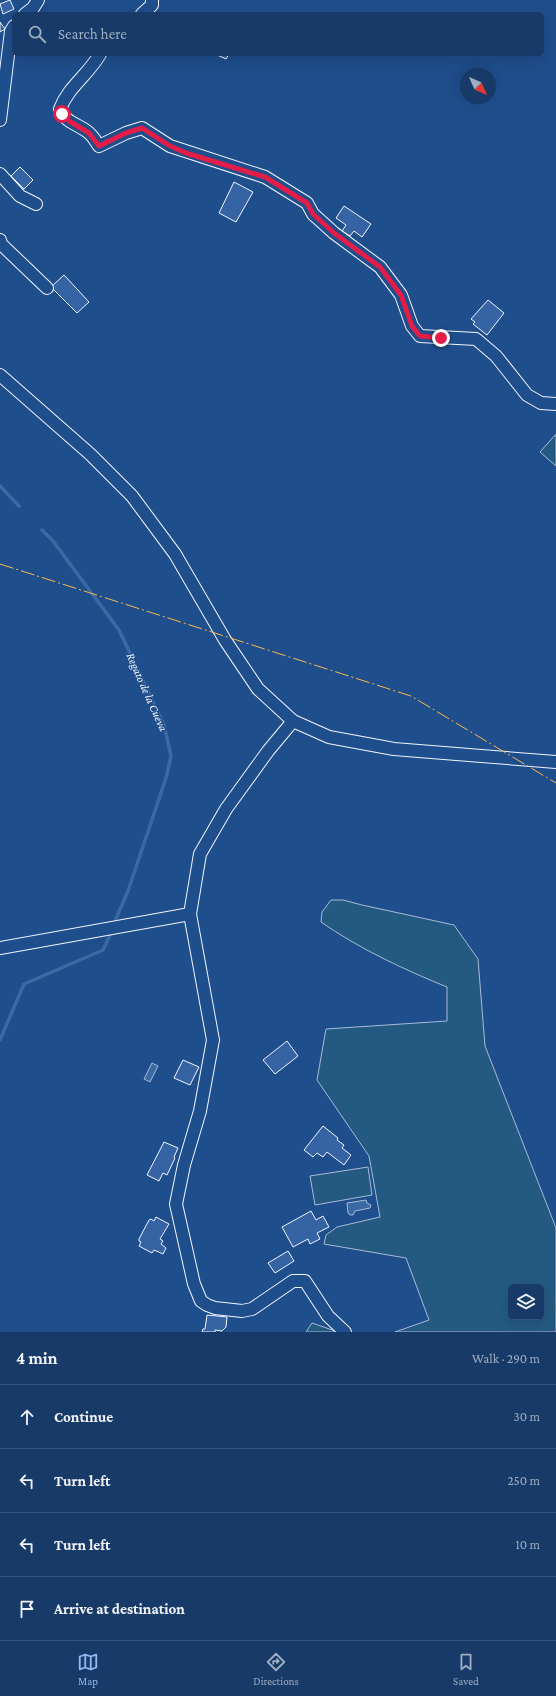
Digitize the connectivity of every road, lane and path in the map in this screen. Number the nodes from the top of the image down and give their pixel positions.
1 (38, 0) edge
2 (152, 0) edge
3 (28, 12) edge
4 (144, 12) edge
5 (12, 29) edge
6 (98, 56) edge
7 (0, 120) edge
8 (1, 179) edge
9 (36, 204) dead end
10 (0, 240) edge
11 (46, 288) dead end
12 (0, 375) edge
13 (556, 404) edge
14 (293, 721) junction
15 (556, 762) edge
16 (190, 914) junction
17 (0, 948) edge
18 (345, 1332) edge

1 - 3 street
2 - 4 street
5 - 7 street
6 - 13 street
8 - 9 street
10 - 11 street
12 - 14 street
14 - 15 street
14 - 16 street
16 - 17 street
16 - 18 street

